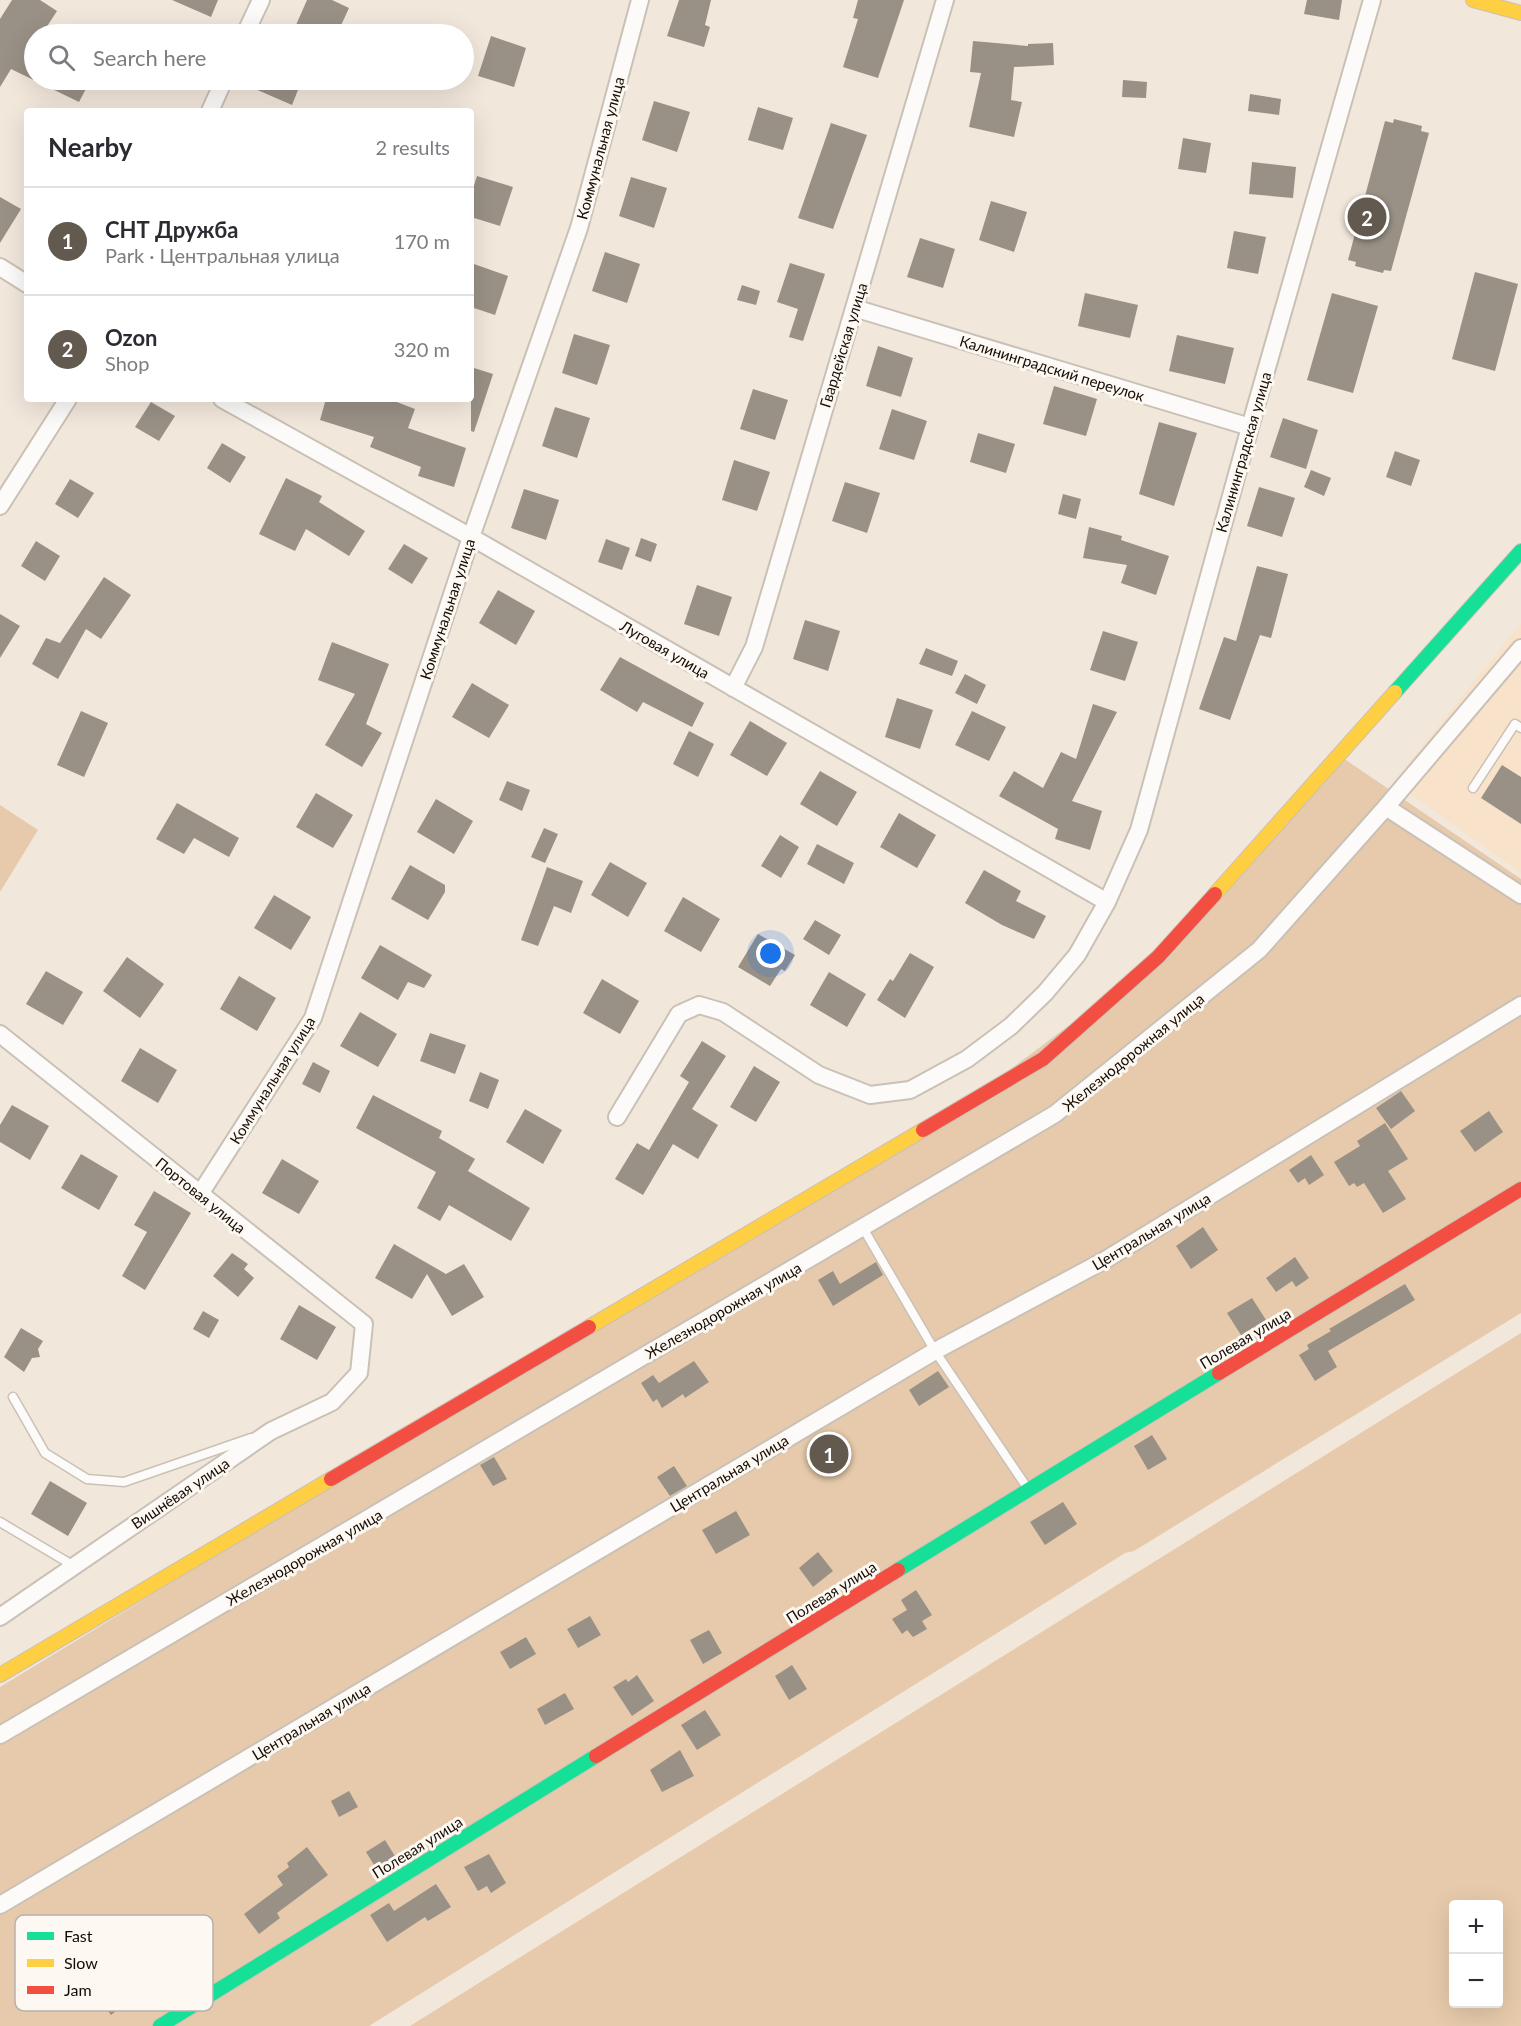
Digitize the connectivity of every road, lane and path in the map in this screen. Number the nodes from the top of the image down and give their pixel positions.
1 (261, 0) edge
2 (640, 0) edge
3 (945, 0) edge
4 (1372, 0) edge
5 (1473, 0) edge
6 (1521, 13) edge
7 (250, 24) edge
8 (220, 90) edge
9 (211, 108) edge
10 (0, 267) edge
11 (24, 282) edge
12 (854, 308) junction
13 (66, 402) edge
14 (227, 402) edge
15 (1250, 427) junction
16 (0, 506) edge
17 (471, 537) junction
18 (1521, 550) edge
19 (1521, 649) edge
20 (733, 688) junction
21 (1521, 728) edge
22 (1473, 788) dead end
23 (1386, 807) junction
24 (1521, 896) edge
25 (1107, 902) junction
26 (1521, 1005) edge
27 (0, 1034) edge
28 (616, 1117) dead end
29 (1521, 1189) edge
30 (200, 1194) junction
31 (863, 1228) junction
32 (935, 1351) junction
33 (359, 1372) joint
34 (13, 1397) dead end
35 (271, 1431) junction
36 (1028, 1489) junction
37 (0, 1522) edge
38 (74, 1566) junction
39 (0, 1617) edge
40 (0, 1675) edge
41 (0, 1735) edge
42 (0, 1905) edge
43 (213, 1993) edge
44 (184, 2011) edge
45 (160, 2026) edge

1 - 7 street
2 - 17 street, Коммунальная улица
3 - 12 street, Гвардейская улица
4 - 15 street, Калининградская улица
5 - 6 street
8 - 9 street
10 - 11 street
12 - 15 street, Калининградский переулок
12 - 20 street, Гвардейская улица
13 - 16 street
14 - 17 street, Луговая улица
15 - 25 street, Калининградская улица
17 - 20 street, Луговая улица
17 - 30 street, Коммунальная улица
18 - 40 street
19 - 23 street, Железнодорожная улица
20 - 25 street, Луговая улица
21 - 22 lane
23 - 24 street
23 - 31 street, Железнодорожная улица
25 - 28 street, Калининградская улица
26 - 32 street, Центральная улица
27 - 30 street, Портовая улица
29 - 36 street, Полевая улица
30 - 33 street, Портовая улица
31 - 32 lane
31 - 41 street, Железнодорожная улица
32 - 36 lane
32 - 42 street, Центральная улица
33 - 35 street, Вишнёвая улица
34 - 35 lane
35 - 38 street, Вишнёвая улица
36 - 43 street, Полевая улица
37 - 38 lane
38 - 39 street, Вишнёвая улица
44 - 45 street, Полевая улица

